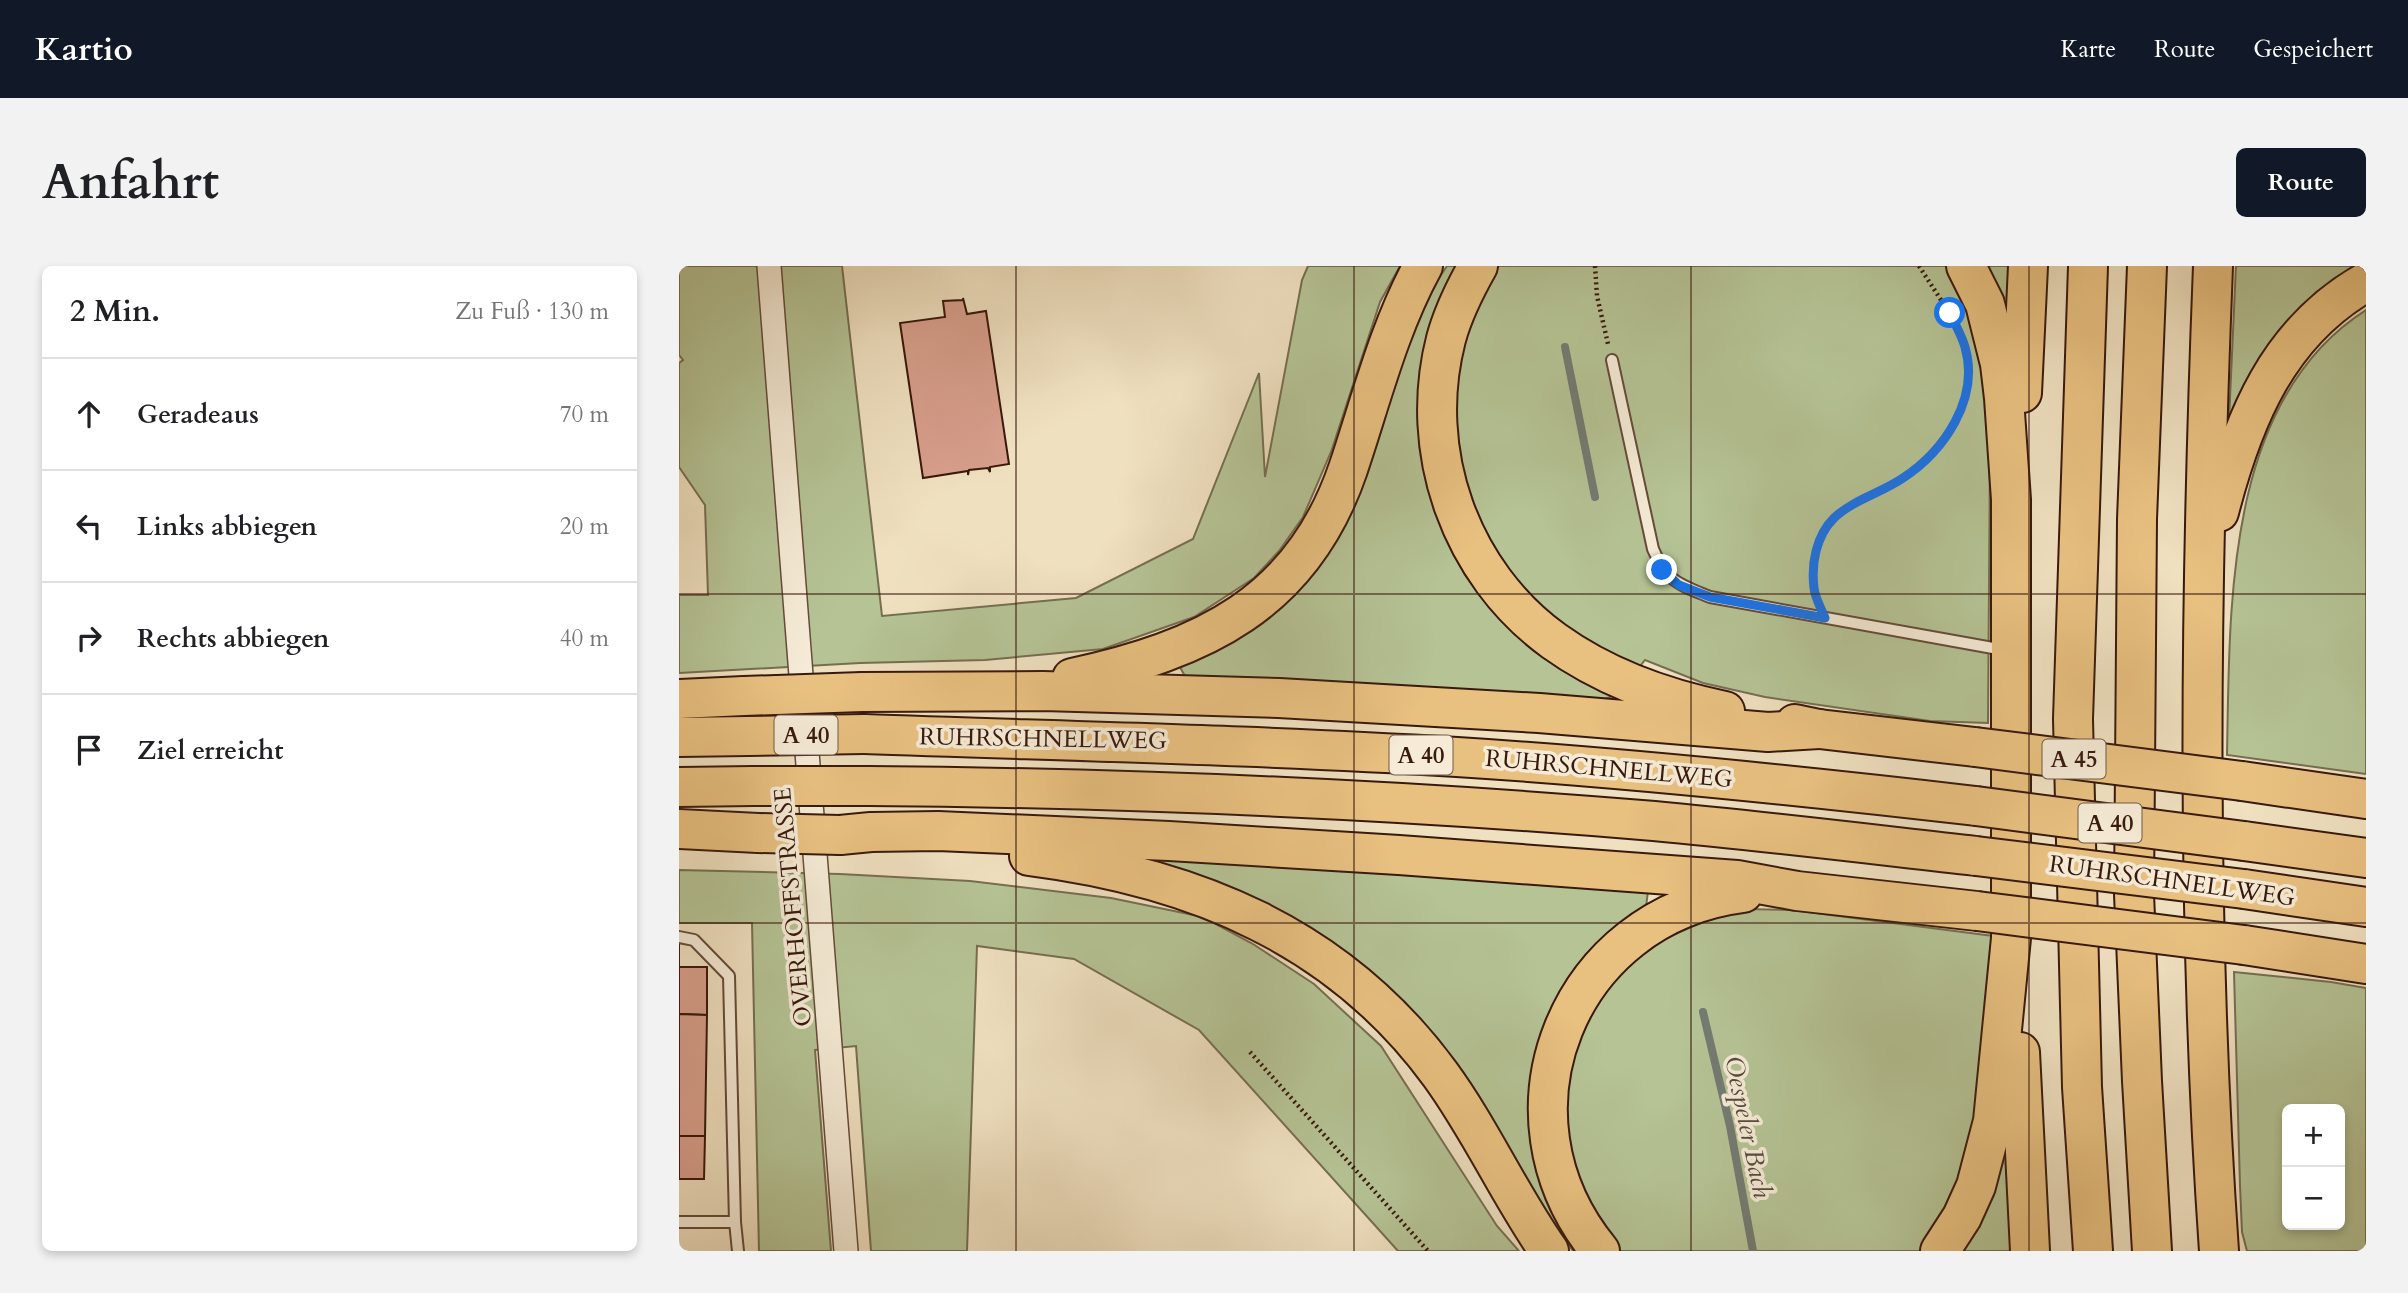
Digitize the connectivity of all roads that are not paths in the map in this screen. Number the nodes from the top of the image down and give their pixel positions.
1 (769, 266) edge
2 (1423, 266) edge
3 (1478, 266) edge
4 (1966, 266) edge
5 (2028, 266) edge
6 (2088, 266) edge
7 (2147, 266) edge
8 (2213, 266) edge
9 (2366, 282) edge
10 (1612, 360) road end
11 (2011, 500) junction
12 (2203, 609) junction
13 (2010, 651) junction
14 (916, 691) junction
15 (679, 699) edge
16 (1819, 729) junction
17 (679, 737) edge
18 (679, 787) edge
19 (2366, 799) edge
20 (679, 829) edge
21 (861, 836) junction
22 (2366, 858) edge
23 (1797, 891) junction
24 (2366, 907) edge
25 (679, 937) edge
26 (2011, 938) junction
27 (2366, 964) edge
28 (679, 1222) edge
29 (735, 1222) junction
30 (738, 1251) edge
31 (846, 1251) edge
32 (1549, 1251) edge
33 (1600, 1251) edge
34 (1940, 1251) edge
35 (2030, 1251) edge
36 (2093, 1251) edge
37 (2152, 1251) edge
38 (2221, 1251) edge

1 - 31 street, OVERHOFFSTRASSE
2 - 14 highway
3 - 16 highway
4 - 11 highway
5 - 11 highway
6 - 36 highway, A 45
7 - 37 highway, A 45
8 - 12 highway
9 - 12 highway
10 - 13 lane
11 - 13 highway
12 - 38 highway
13 - 26 highway
14 - 15 highway, bridge
14 - 16 highway
16 - 19 highway, bridge
17 - 22 highway, RUHRSCHNELLWEG / A 40, bridge
18 - 24 highway, RUHRSCHNELLWEG / A 40, bridge
20 - 21 highway, bridge
21 - 23 highway
21 - 32 highway
23 - 27 highway, bridge
23 - 33 highway
25 - 29 lane
26 - 34 highway
26 - 35 highway
28 - 29 lane
29 - 30 lane

